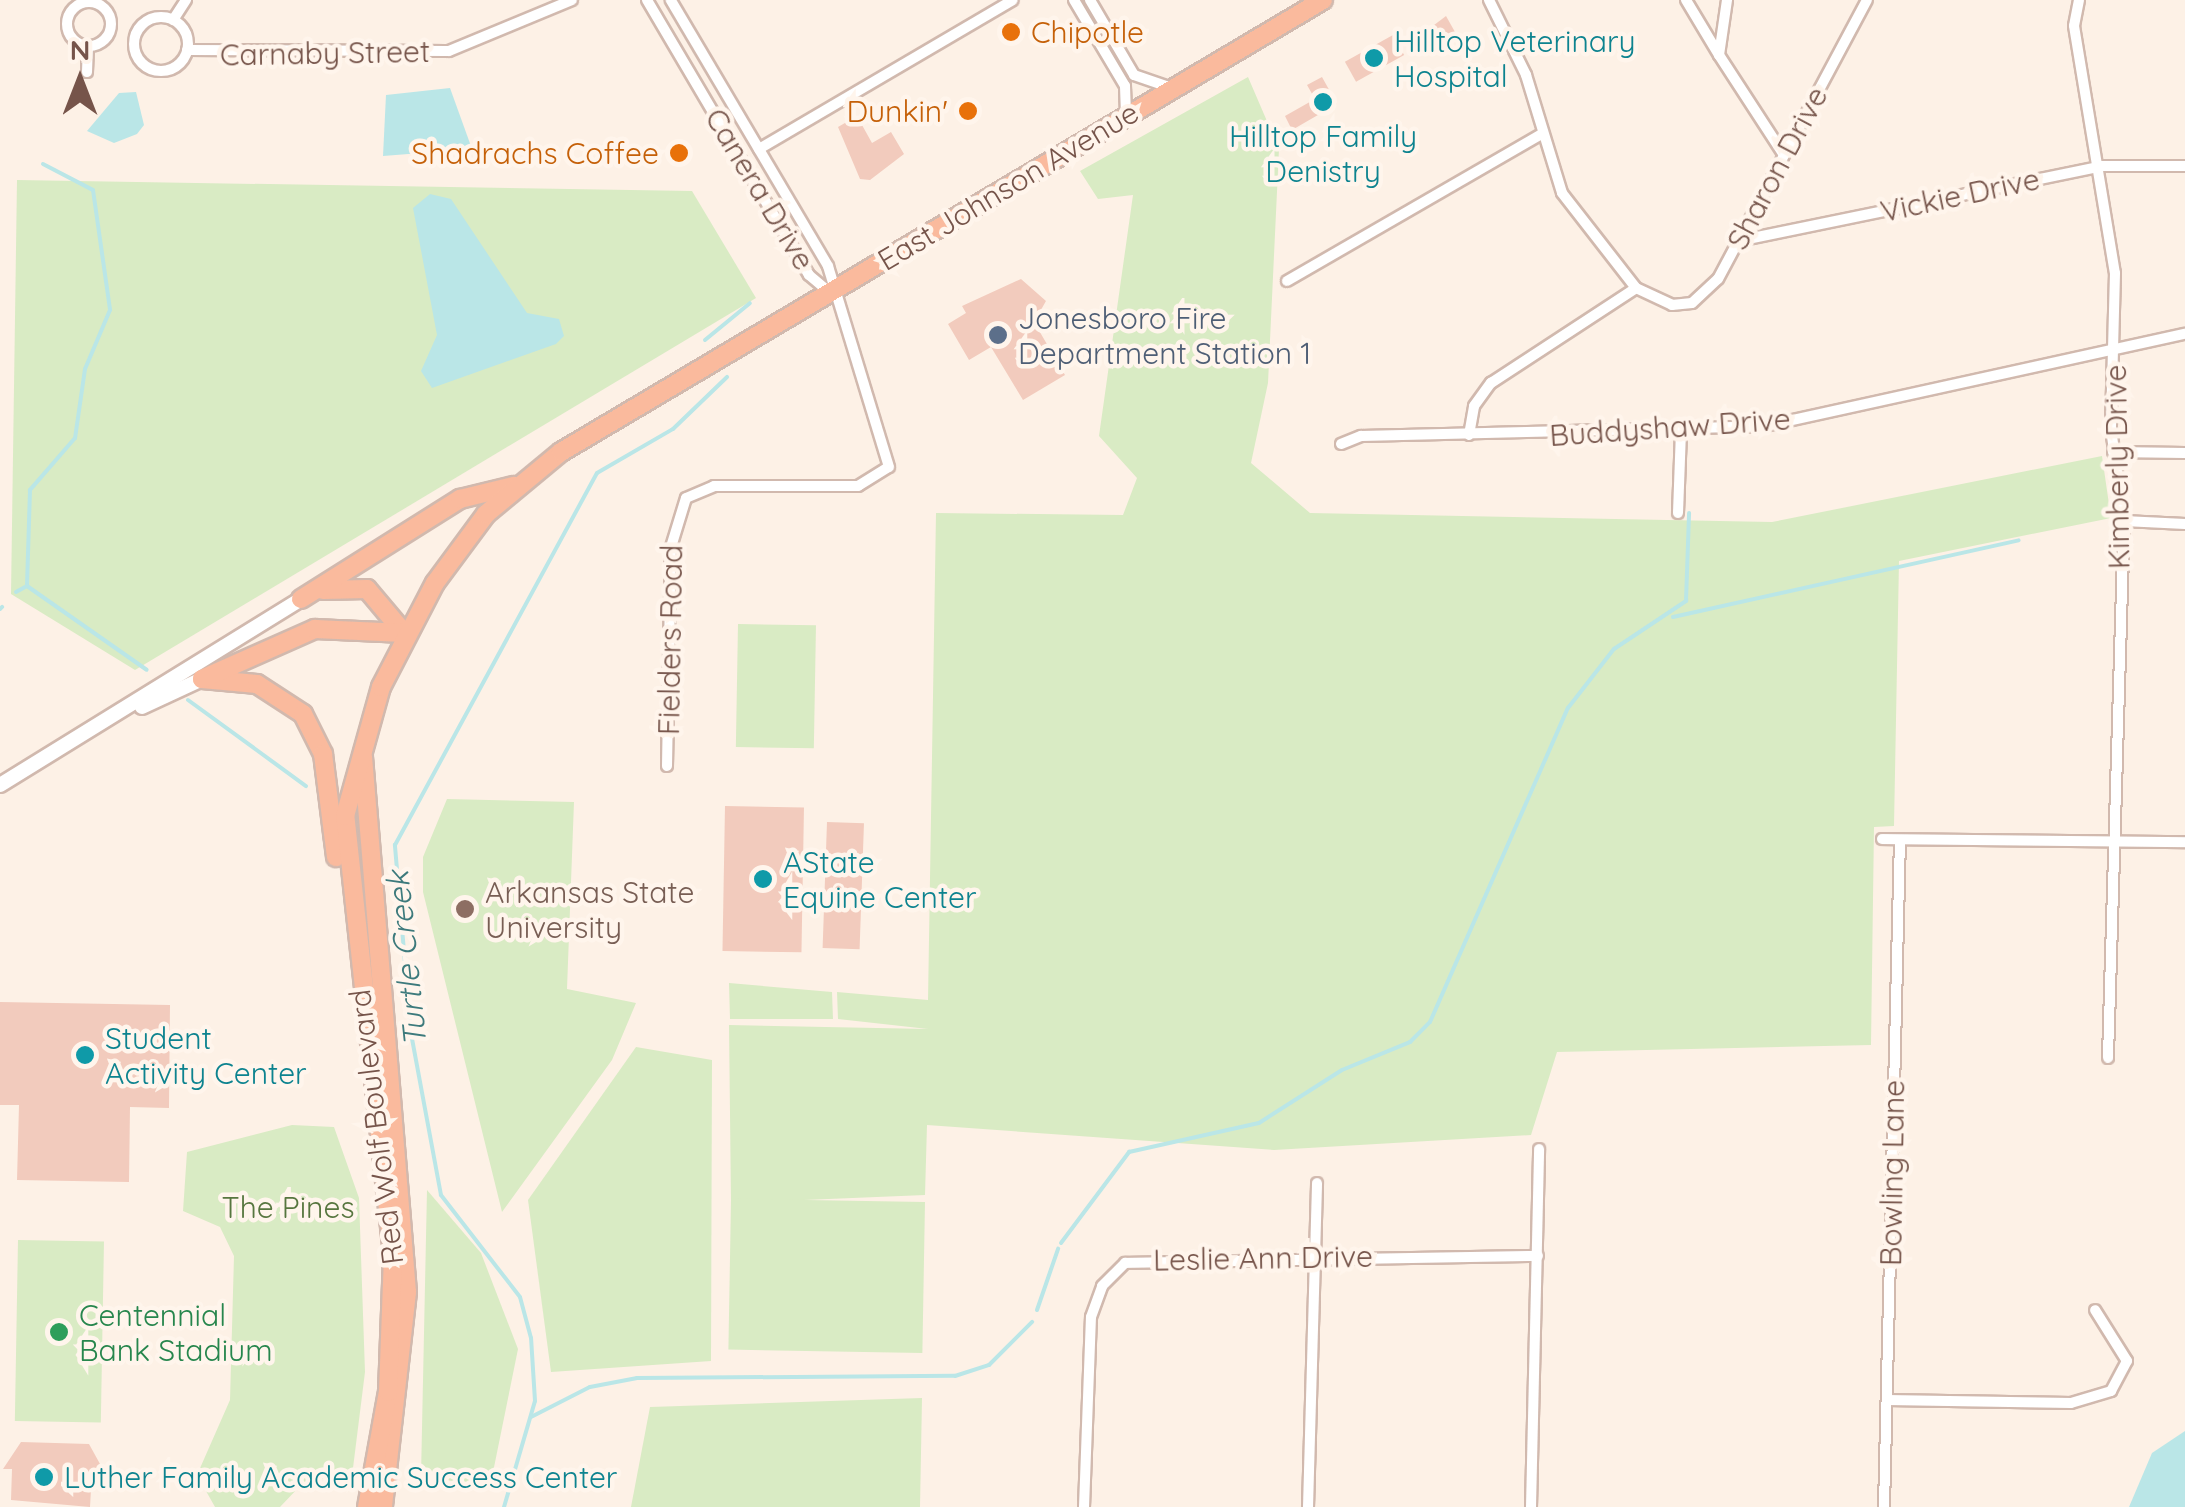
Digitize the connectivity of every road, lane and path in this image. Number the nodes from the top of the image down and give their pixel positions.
1 (186, 0) edge
2 (572, 0) edge
3 (648, 0) edge
4 (671, 0) edge
5 (1013, 0) edge
6 (1074, 0) edge
7 (1090, 0) edge
8 (1323, 0) edge
9 (1488, 0) edge
10 (1686, 0) edge
11 (1726, 0) edge
12 (1867, 0) edge
13 (2079, 0) edge
14 (93, 1) edge
15 (75, 3) edge
16 (173, 20) junction
17 (111, 30) junction
18 (136, 35) junction
19 (88, 47) junction
20 (188, 50) junction
21 (1719, 55) junction
22 (87, 72) dead end
23 (1173, 88) junction
24 (1126, 116) junction
25 (1540, 135) junction
26 (759, 149) junction
27 (1784, 156) junction
28 (2102, 166) junction
29 (2185, 166) edge
30 (1738, 241) junction
31 (1287, 280) dead end
32 (1636, 288) junction
33 (829, 292) junction
34 (2185, 334) edge
35 (2114, 350) junction
36 (694, 372) joint
37 (1681, 432) junction
38 (1469, 436) junction
39 (1341, 444) dead end
40 (2113, 452) junction
41 (2185, 453) edge
42 (518, 484) junction
43 (1678, 513) dead end
44 (2124, 521) junction
45 (2185, 524) edge
46 (300, 599) junction
47 (404, 633) junction
48 (202, 678) junction
49 (87, 734) junction
50 (363, 747) junction
51 (668, 766) dead end
52 (0, 786) edge
53 (1882, 840) dead end
54 (1900, 840) junction
55 (2114, 842) junction
56 (2185, 842) edge
57 (350, 912) junction
58 (2108, 1058) dead end
59 (1540, 1148) dead end
60 (1317, 1183) dead end
61 (1315, 1256) junction
62 (1538, 1256) junction
63 (2095, 1310) dead end
64 (1887, 1400) junction
65 (367, 1507) edge
66 (383, 1507) edge
67 (1084, 1507) edge
68 (1308, 1507) edge
69 (1531, 1507) edge
70 (1884, 1507) edge

1 - 16 street
2 - 20 street, Carnaby Street
3 - 33 street, Canera Drive
4 - 26 street, Canera Drive
5 - 26 street
6 - 24 street
7 - 23 street
8 - 23 highway, East Johnson Avenue
9 - 25 street
10 - 21 street
11 - 21 street
12 - 27 street, Sharon Drive
13 - 28 street, Kimberly Drive
14 - 15 street
14 - 17 street
15 - 19 street
16 - 18 street
16 - 20 street, Carnaby Street
17 - 18 street
17 - 19 street
18 - 20 street, Carnaby Street
19 - 22 street
21 - 27 street
23 - 24 highway, East Johnson Avenue
24 - 33 highway, East Johnson Avenue
25 - 31 street
25 - 32 street
26 - 33 street, Canera Drive
27 - 30 street, Sharon Drive
28 - 29 street, Vickie Drive
28 - 30 street, Vickie Drive
28 - 35 street, Kimberly Drive
30 - 32 street, Sharon Drive
32 - 38 street
33 - 36 highway, East Johnson Avenue
33 - 51 street, Fielders Road
34 - 35 street, Buddyshaw Drive
35 - 37 street, Buddyshaw Drive
35 - 40 street, Kimberly Drive
36 - 42 highway, Red Wolf Boulevard
37 - 38 street, Buddyshaw Drive
37 - 43 street
38 - 39 street, Buddyshaw Drive
40 - 41 street
40 - 44 street, Kimberly Drive
42 - 46 highway
42 - 47 highway, Red Wolf Boulevard
44 - 45 street
44 - 55 street, Kimberly Drive
46 - 47 highway
46 - 49 main road
47 - 48 highway
47 - 50 highway, Red Wolf Boulevard
48 - 49 main road
48 - 57 highway
49 - 52 main road
50 - 57 highway, Red Wolf Boulevard
50 - 66 highway, Red Wolf Boulevard
53 - 54 street
54 - 55 street
54 - 64 street, Bowling Lane
55 - 56 street
55 - 58 street, Kimberly Drive
57 - 65 highway, Red Wolf Boulevard
59 - 62 street
60 - 61 street
61 - 62 street, Leslie Ann Drive
61 - 67 street, Leslie Ann Drive
61 - 68 street
62 - 69 street
63 - 64 street
64 - 70 street, Bowling Lane

